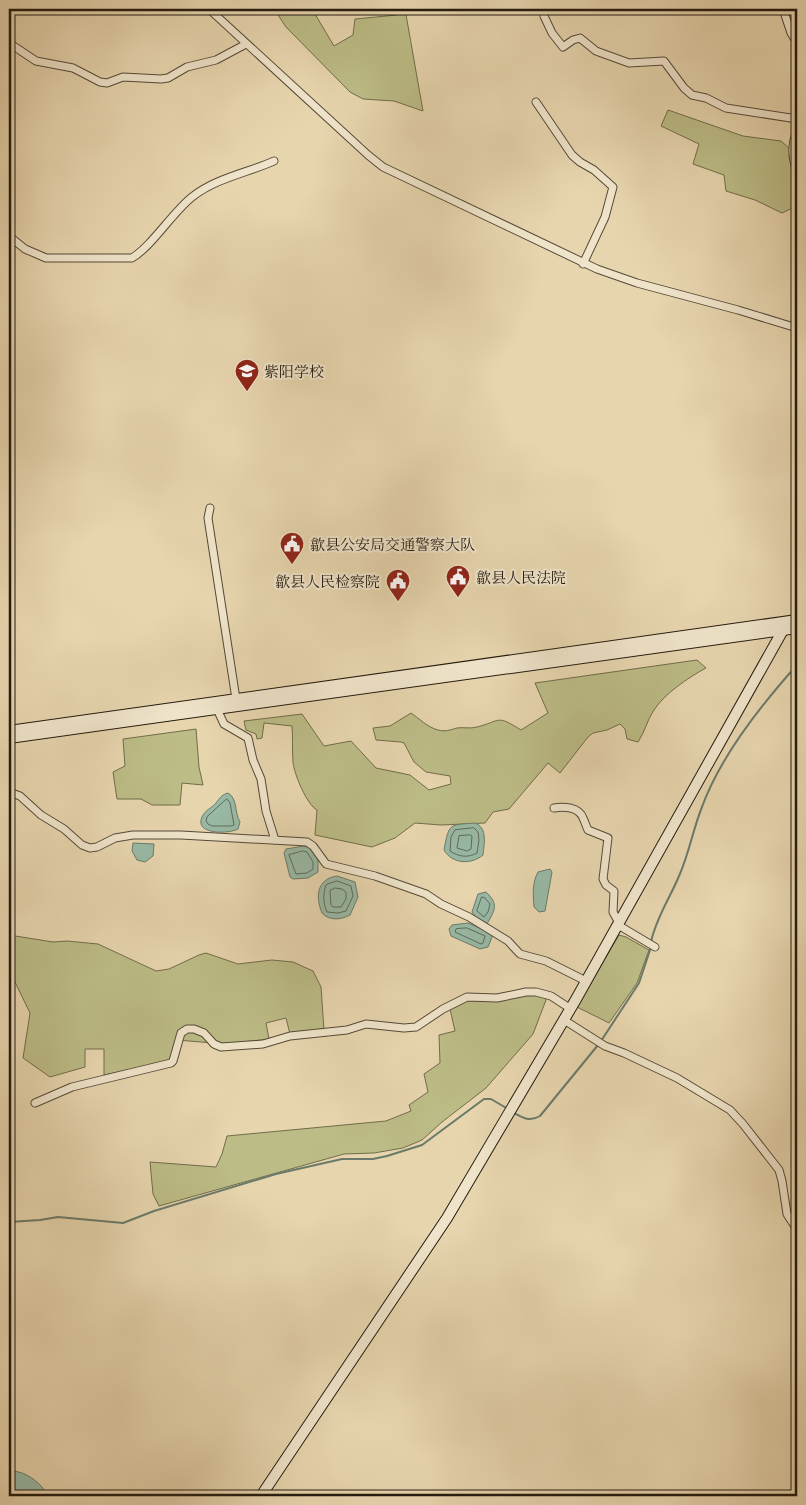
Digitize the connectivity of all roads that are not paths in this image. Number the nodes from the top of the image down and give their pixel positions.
1 (209, 9) edge
2 (783, 9) edge
3 (544, 16) dead end
4 (9, 43) edge
5 (797, 43) edge
6 (246, 44) junction
7 (536, 102) dead end
8 (797, 119) edge
9 (797, 131) edge
10 (274, 161) dead end
11 (797, 172) edge
12 (9, 236) edge
13 (583, 264) junction
14 (797, 328) edge
15 (210, 508) dead end
16 (797, 620) edge
17 (797, 628) edge
18 (783, 630) junction
19 (236, 699) junction
20 (217, 709) junction
21 (9, 731) edge
22 (9, 738) edge
23 (9, 792) edge
24 (554, 808) dead end
25 (275, 840) junction
26 (618, 924) junction
27 (655, 946) dead end
28 (586, 981) junction
29 (571, 1008) junction
30 (564, 1020) junction
31 (35, 1103) dead end
32 (797, 1234) edge
33 (261, 1496) edge

1 - 6 street
2 - 5 street
3 - 8 street
4 - 6 street
6 - 13 street
7 - 13 street
9 - 11 street
10 - 12 street
13 - 14 street
15 - 19 street
16 - 19 main road
17 - 18 main road
18 - 20 main road
18 - 26 main road
19 - 21 main road
20 - 22 main road
20 - 25 street
23 - 25 street
24 - 26 street
25 - 28 street
26 - 27 street
26 - 28 main road
28 - 29 main road
29 - 30 main road
29 - 31 street
30 - 32 street
30 - 33 main road

